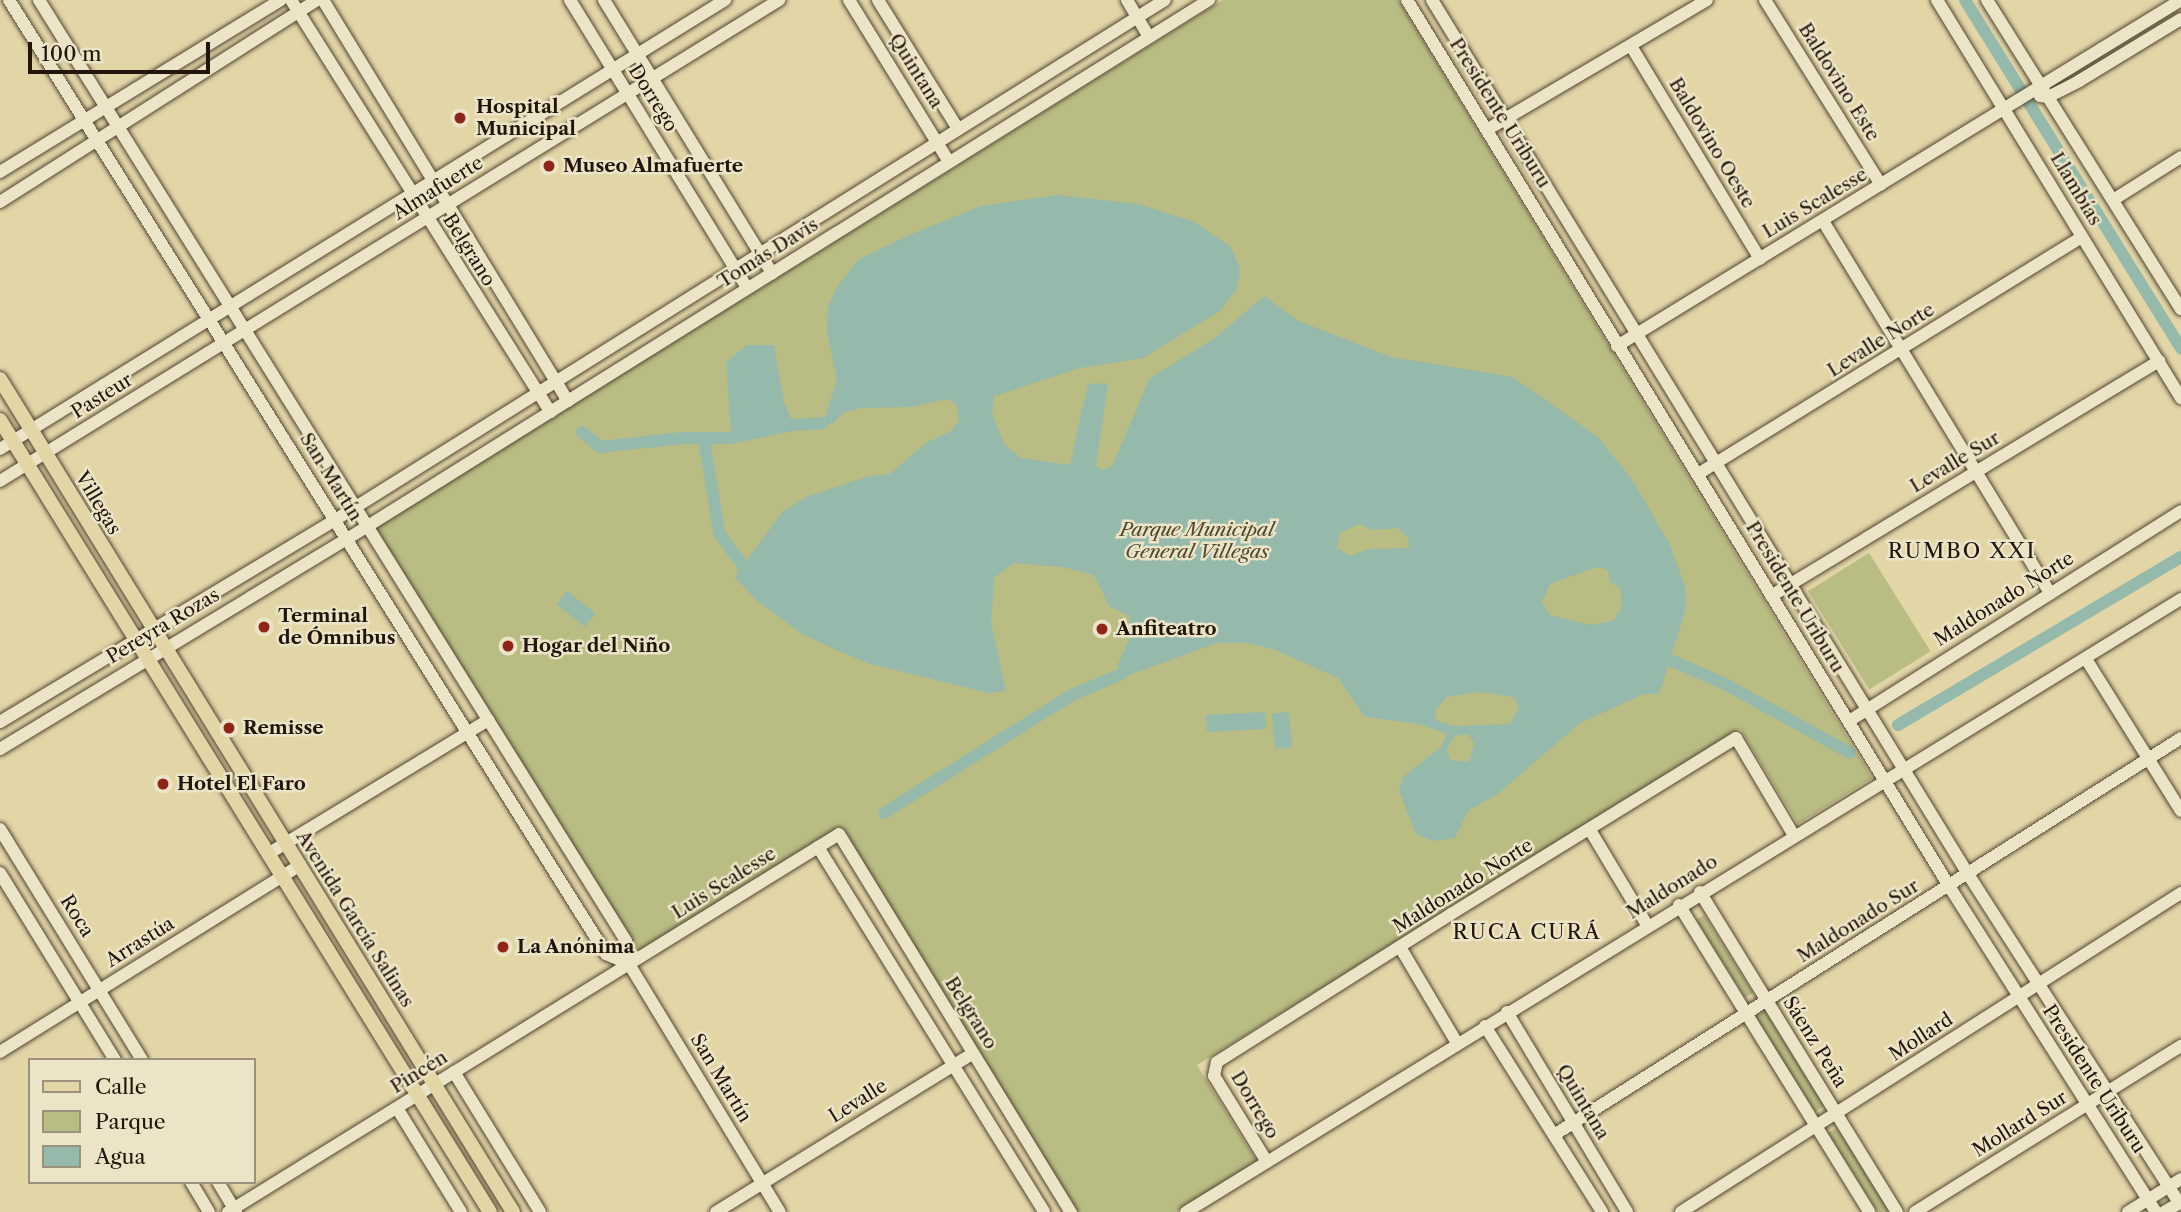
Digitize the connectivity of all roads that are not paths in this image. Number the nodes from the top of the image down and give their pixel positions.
1 (9, 0) edge
2 (39, 0) edge
3 (281, 0) edge
4 (317, 0) edge
5 (323, 0) edge
6 (570, 0) edge
7 (604, 0) edge
8 (725, 0) edge
9 (779, 0) edge
10 (849, 0) edge
11 (878, 0) edge
12 (1127, 0) edge
13 (1209, 0) edge
14 (1407, 0) edge
15 (1432, 0) edge
16 (1765, 0) edge
17 (1937, 0) edge
18 (1987, 0) edge
19 (2181, 1) edge
20 (1157, 2) edge
21 (1700, 2) edge
22 (295, 6) edge
23 (1137, 17) junction
24 (2181, 19) edge
25 (1167, 26) junction
26 (1149, 37) junction
27 (1631, 46) junction
28 (637, 54) junction
29 (613, 70) junction
30 (652, 78) junction
31 (2037, 90) junction
32 (627, 94) junction
33 (2048, 97) junction
34 (106, 107) junction
35 (2005, 110) junction
36 (85, 120) junction
37 (1506, 120) junction
38 (119, 128) junction
39 (1488, 128) junction
40 (958, 129) junction
41 (98, 141) junction
42 (937, 142) junction
43 (2181, 157) edge
44 (949, 162) junction
45 (0, 172) edge
46 (431, 182) junction
47 (1881, 186) junction
48 (412, 194) junction
49 (2113, 200) junction
50 (0, 202) edge
51 (446, 206) junction
52 (426, 218) junction
53 (1823, 221) junction
54 (2082, 237) junction
55 (760, 253) junction
56 (1760, 259) junction
57 (735, 269) junction
58 (772, 273) junction
59 (747, 288) junction
60 (230, 306) junction
61 (2181, 307) edge
62 (209, 319) junction
63 (245, 330) junction
64 (1637, 334) junction
65 (224, 343) junction
66 (1617, 346) junction
67 (1900, 351) junction
68 (2158, 361) junction
69 (0, 379) edge
70 (556, 381) junction
71 (537, 393) junction
72 (2181, 398) edge
73 (568, 401) junction
74 (550, 412) junction
75 (0, 421) edge
76 (31, 430) junction
77 (6, 445) edge
78 (46, 453) junction
79 (1715, 463) junction
80 (27, 464) junction
81 (1698, 474) junction
82 (1974, 474) junction
83 (0, 481) edge
84 (355, 507) junction
85 (2181, 511) edge
86 (335, 520) junction
87 (368, 526) junction
88 (347, 539) junction
89 (1790, 585) junction
90 (2050, 593) junction
91 (1771, 596) junction
92 (2181, 598) edge
93 (151, 628) junction
94 (133, 639) junction
95 (163, 648) junction
96 (145, 659) junction
97 (2086, 659) junction
98 (1868, 708) junction
99 (488, 720) junction
100 (1849, 721) junction
101 (0, 722) edge
102 (468, 733) junction
103 (2181, 738) edge
104 (0, 749) edge
105 (2148, 759) junction
106 (1903, 768) junction
107 (1885, 780) junction
108 (2181, 811) edge
109 (0, 829) edge
110 (1590, 830) junction
111 (839, 834) joint
112 (1793, 834) junction
113 (286, 843) junction
114 (818, 847) junction
115 (268, 854) junction
116 (300, 865) junction
117 (0, 873) edge
118 (1968, 874) junction
119 (282, 876) junction
120 (1949, 886) junction
121 (1700, 892) junction
122 (2181, 893) edge
123 (1679, 905) junction
124 (1647, 925) junction
125 (1400, 947) junction
126 (629, 964) junction
127 (2037, 985) junction
128 (100, 990) junction
129 (2019, 997) junction
130 (1767, 1001) junction
131 (80, 1002) junction
132 (1507, 1013) junction
133 (1745, 1015) junction
134 (1485, 1026) junction
135 (1457, 1043) junction
136 (2181, 1046) edge
137 (0, 1052) edge
138 (973, 1053) junction
139 (114, 1058) edge
140 (141, 1058) edge
141 (952, 1066) junction
142 (1212, 1068) joint
143 (454, 1072) junction
144 (435, 1084) junction
145 (2105, 1093) junction
146 (417, 1095) junction
147 (2087, 1105) junction
148 (397, 1108) junction
149 (1836, 1113) junction
150 (1573, 1122) junction
151 (1815, 1127) junction
152 (1554, 1135) junction
153 (1267, 1162) junction
154 (762, 1183) junction
155 (2175, 1183) edge
156 (192, 1184) edge
157 (219, 1184) edge
158 (2149, 1199) junction
159 (2180, 1202) edge
160 (233, 1211) edge
161 (209, 1212) edge
162 (461, 1212) edge
163 (490, 1212) edge
164 (513, 1212) edge
165 (540, 1212) edge
166 (716, 1212) edge
167 (780, 1212) edge
168 (1044, 1212) edge
169 (1071, 1212) edge
170 (1186, 1212) edge
171 (1602, 1212) edge
172 (1627, 1212) edge
173 (1681, 1212) edge
174 (1869, 1212) edge
175 (1898, 1212) edge
176 (1915, 1212) edge
177 (2128, 1212) edge
178 (2156, 1212) edge
179 (2164, 1212) edge

1 - 36 street, San Martín
2 - 34 street, San Martín
3 - 34 street
4 - 22 street
5 - 46 street, Belgrano
6 - 29 street, Dorrego
7 - 28 street, Dorrego
8 - 28 street, Almafuerte
9 - 30 street, Almafuerte
10 - 42 street, Quintana
11 - 40 street, Quintana
12 - 23 street
13 - 25 street, Tomás Davis
14 - 39 street, Presidente Uriburu
15 - 37 street, Presidente Uriburu
16 - 47 street, Baldovino Este
17 - 35 street, Llambías
18 - 31 street
19 - 31 street, Luis Scalesse
20 - 23 street, Tomás Davis
20 - 25 street
21 - 27 street
22 - 38 street
22 - 48 street, Belgrano
23 - 26 street
23 - 40 street, Tomás Davis
24 - 33 street
25 - 26 street, Tomás Davis
26 - 44 street, Tomás Davis
27 - 37 street
27 - 56 street, Baldovino Oeste
28 - 29 street, Almafuerte
28 - 30 street, Dorrego
29 - 32 street, Dorrego
29 - 46 street, Almafuerte
30 - 32 street, Almafuerte
30 - 55 street, Dorrego
31 - 33 street
31 - 35 street, Luis Scalesse
32 - 51 street, Almafuerte
32 - 57 street, Dorrego
33 - 49 street, Llambías
34 - 36 street
34 - 38 street, San Martín
35 - 47 street, Luis Scalesse
35 - 54 street, Llambías
36 - 41 street, San Martín
36 - 45 street
37 - 39 street
37 - 64 street, Presidente Uriburu
38 - 41 street
38 - 60 street, San Martín
39 - 66 street, Presidente Uriburu
40 - 42 street, Tomás Davis
41 - 50 street
41 - 62 street, San Martín
42 - 44 street, Quintana
42 - 55 street, Tomás Davis
43 - 49 street
44 - 58 street, Tomás Davis
46 - 48 street, Almafuerte
46 - 51 street, Belgrano
47 - 53 street, Luis Scalesse
48 - 52 street, Belgrano
48 - 60 street, Almafuerte
49 - 61 street, Llambías
51 - 52 street, Almafuerte
51 - 70 street, Belgrano
52 - 63 street, Almafuerte
52 - 71 street, Belgrano
53 - 56 street, Luis Scalesse
53 - 67 street
54 - 67 street, Levalle Norte
54 - 68 street, Llambías
55 - 57 street, Tomás Davis
55 - 58 street, Dorrego
56 - 64 street, Luis Scalesse
57 - 59 street, Dorrego
57 - 70 street, Tomás Davis
58 - 59 street, Tomás Davis
59 - 73 street, Tomás Davis
60 - 62 street, Almafuerte
60 - 63 street, San Martín
62 - 65 street, San Martín
62 - 76 street, Pasteur
63 - 65 street, Almafuerte
63 - 84 street, San Martín
64 - 66 street, Luis Scalesse
64 - 79 street, Presidente Uriburu
65 - 78 street, Pasteur
65 - 86 street, San Martín
66 - 81 street, Presidente Uriburu
67 - 79 street, Levalle Norte
67 - 82 street
68 - 72 street, Llambías
68 - 82 street, Levalle Sur
69 - 76 main road, Villegas
70 - 71 street, Tomás Davis
70 - 73 street, Belgrano
71 - 74 street, Belgrano
71 - 84 street, Tomás Davis
73 - 74 street, Tomás Davis
74 - 87 street, Tomás Davis
75 - 77 main road
76 - 77 street, Pasteur
76 - 78 main road, Villegas
77 - 80 main road
78 - 80 street, Pasteur
78 - 93 main road, Villegas
79 - 81 street, Levalle Norte
79 - 89 street, Presidente Uriburu
80 - 83 street, Pasteur
80 - 94 main road
81 - 91 street, Presidente Uriburu
82 - 89 street, Levalle Sur
82 - 90 street
84 - 86 street, Tomás Davis
84 - 87 street, San Martín
85 - 90 street, Maldonado Norte
86 - 88 street, San Martín
86 - 93 street, Pereyra Rozas
87 - 88 street, Tomás Davis
87 - 99 street, San Martín
88 - 95 street, Pereyra Rozas
88 - 102 street, San Martín
89 - 91 street, Levalle Sur
89 - 98 street, Presidente Uriburu
90 - 98 street, Maldonado Norte
91 - 100 street, Presidente Uriburu
92 - 97 street, Maldonado
93 - 94 street, Pereyra Rozas
93 - 95 main road, Villegas
94 - 96 main road
94 - 101 street, Pereyra Rozas
95 - 96 street, Pereyra Rozas
95 - 113 main road, Avenida García Salinas
96 - 104 street, Pereyra Rozas
96 - 115 main road, Avenida García Salinas
97 - 105 street
97 - 106 street, Maldonado
98 - 100 street, Maldonado Norte
98 - 106 street, Presidente Uriburu
99 - 102 street
99 - 126 street, San Martín
100 - 107 street, Presidente Uriburu
102 - 113 street
102 - 126 street, San Martín
103 - 105 street, Maldonado Sur
105 - 108 street
105 - 118 street, Maldonado Sur
106 - 107 street, Maldonado
106 - 118 street, Presidente Uriburu
107 - 112 street, Maldonado
107 - 120 street, Presidente Uriburu
109 - 128 street, Roca
110 - 112 street, Maldonado Norte
110 - 124 street
110 - 125 street, Maldonado Norte
111 - 114 street, Luis Scalesse
111 - 138 street, Belgrano
112 - 121 street, Maldonado
113 - 115 street
113 - 116 main road, Avenida García Salinas
114 - 126 street, Luis Scalesse
114 - 141 street
115 - 119 main road, Avenida García Salinas
116 - 119 street, Arrastúa
116 - 144 main road, Avenida García Salinas
117 - 131 street
118 - 120 street, Maldonado Sur
118 - 127 street, Presidente Uriburu
119 - 128 street, Arrastúa
119 - 146 main road, Avenida García Salinas
120 - 129 street, Presidente Uriburu
120 - 130 street, Maldonado Sur
121 - 123 street, Maldonado
121 - 130 street, Sáenz Peña
122 - 127 street, Mollard
123 - 124 street, Maldonado
123 - 133 street
124 - 132 street, Maldonado
125 - 135 street
125 - 142 street, Maldonado Norte
126 - 143 street, Pincén
126 - 154 street, San Martín
127 - 129 street, Mollard
127 - 145 street, Presidente Uriburu
128 - 131 street, Arrastúa
128 - 140 street, Roca
129 - 147 street, Presidente Uriburu
129 - 149 street, Mollard
130 - 133 street, Maldonado Sur
130 - 149 street, Sáenz Peña
131 - 137 street, Arrastúa
131 - 139 street
132 - 134 street, Maldonado
132 - 150 street, Quintana
133 - 150 street, Maldonado Sur
133 - 151 street
134 - 135 street, Maldonado
134 - 152 street
135 - 153 street, Maldonado
136 - 145 street, Mollard Sur
138 - 141 street, Levalle
138 - 169 street, Belgrano
141 - 154 street, Levalle
141 - 168 street
142 - 153 street, Dorrego
143 - 144 street, Pincén
143 - 165 street
144 - 146 street, Pincén
144 - 164 main road, Avenida García Salinas
145 - 147 street, Mollard Sur
145 - 155 street, Presidente Uriburu
146 - 148 street, Pincén
146 - 163 main road, Avenida García Salinas
147 - 158 street, Presidente Uriburu
147 - 176 street, Mollard Sur
148 - 160 street, Pincén
148 - 162 street
149 - 151 street, Mollard
149 - 175 street, Sáenz Peña
150 - 152 street, Maldonado Sur
150 - 172 street, Quintana
151 - 173 street, Mollard
151 - 174 street
152 - 171 street
153 - 170 street, Maldonado
154 - 166 street, Levalle
154 - 167 street, San Martín
155 - 158 street
155 - 159 street, Presidente Uriburu
156 - 161 street
157 - 160 street
158 - 177 street
158 - 178 street, Presidente Uriburu
159 - 179 street

